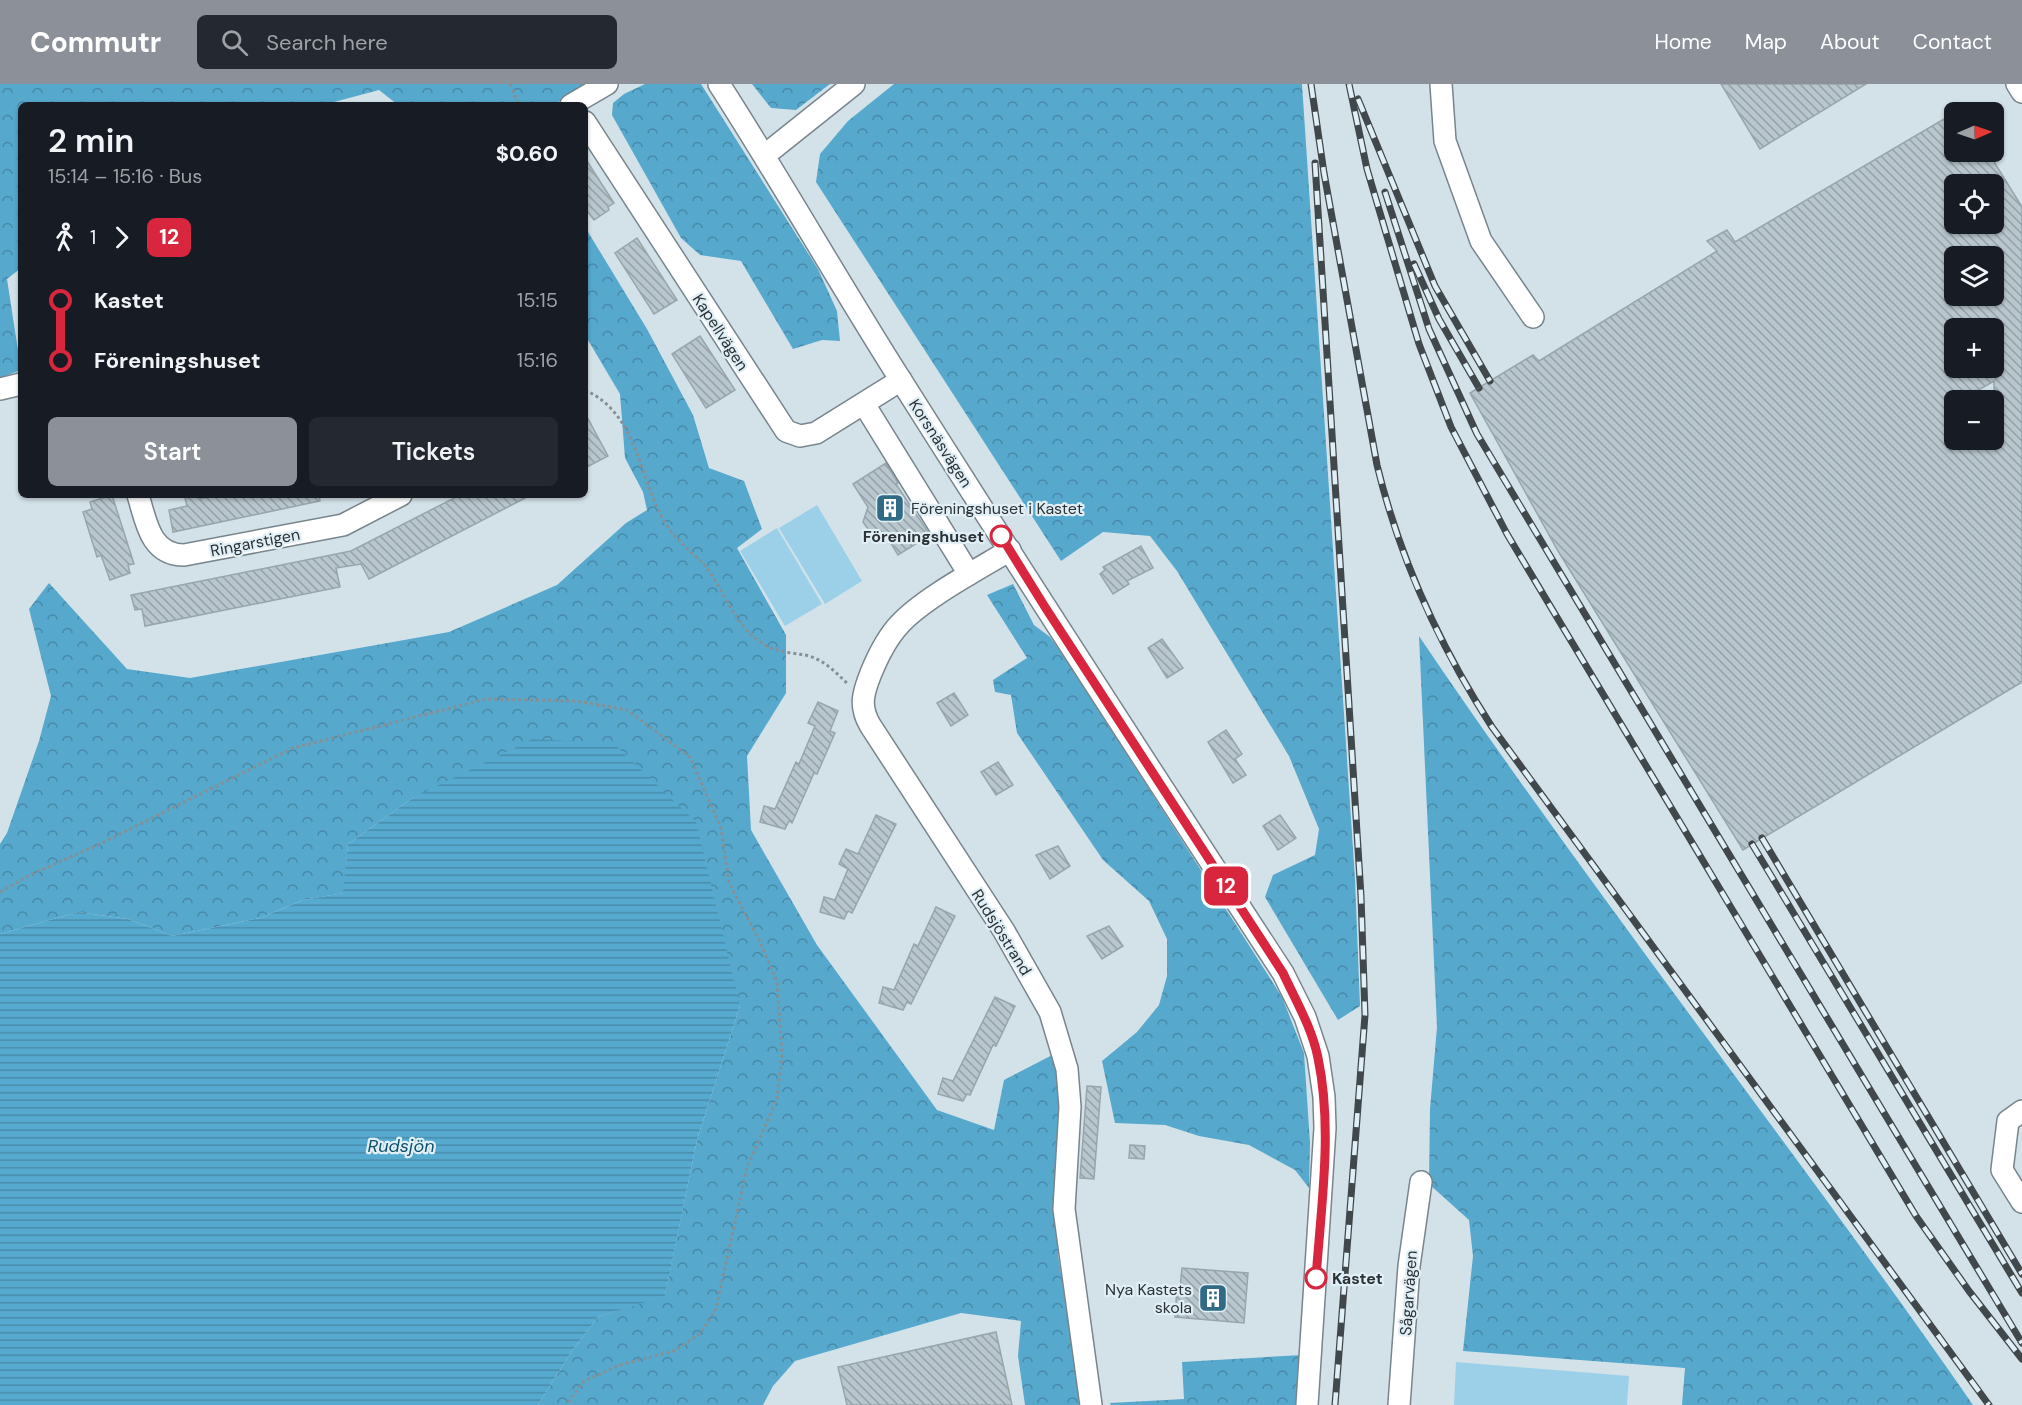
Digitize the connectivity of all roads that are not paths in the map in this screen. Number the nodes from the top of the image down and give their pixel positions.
1 (607, 84) edge
2 (718, 84) edge
3 (854, 84) edge
4 (1441, 84) edge
5 (2017, 84) edge
6 (2022, 92) edge
7 (578, 102) edge
8 (588, 127) edge
9 (765, 155) junction
10 (1533, 317) dead end
11 (901, 380) junction
12 (18, 385) edge
13 (0, 389) edge
14 (864, 404) junction
15 (139, 498) edge
16 (396, 498) edge
17 (1010, 550) junction
18 (969, 574) junction
19 (2022, 1112) edge
20 (1421, 1182) dead end
21 (2022, 1202) edge
22 (1091, 1405) edge
23 (1307, 1405) edge
24 (1399, 1405) edge

1 - 7 street
2 - 9 street, Korsnäsvägen
3 - 9 street
4 - 10 street
5 - 6 street
8 - 14 street, Kapellvägen
9 - 11 street, Korsnäsvägen
11 - 14 street, Kapellvägen
11 - 17 street, Korsnäsvägen
12 - 13 street
14 - 18 street
15 - 16 street, Ringarstigen
17 - 18 street
17 - 23 street, Korsnäsvägen
18 - 22 street, Rudsjöstrand
19 - 21 street
20 - 24 street, Sågarvägen

